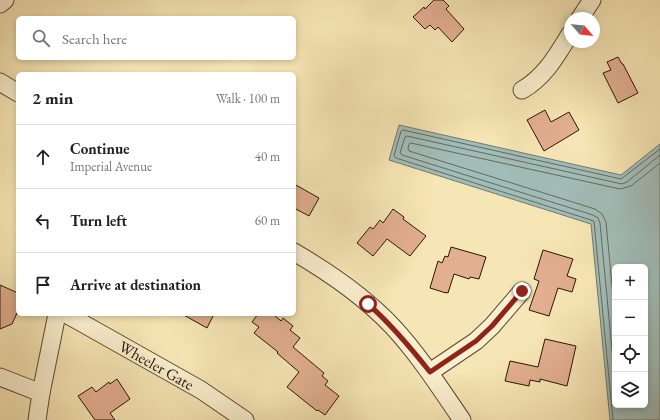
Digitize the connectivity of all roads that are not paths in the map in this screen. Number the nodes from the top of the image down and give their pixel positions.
1 (5, 0) edge
2 (592, 0) edge
3 (0, 4) edge
4 (584, 12) edge
5 (564, 43) edge
6 (0, 82) edge
7 (522, 90) dead end
8 (16, 92) edge
9 (296, 253) edge
10 (522, 291) dead end
11 (57, 316) edge
12 (70, 316) edge
13 (430, 372) junction
14 (0, 377) edge
15 (41, 393) junction
16 (37, 420) edge
17 (245, 420) edge
18 (462, 420) edge

1 - 3 street
2 - 4 street
5 - 7 street
6 - 8 street
9 - 13 street
10 - 13 street
11 - 15 street
12 - 17 street, Wheeler Gate
13 - 18 street
14 - 15 street
15 - 16 street

